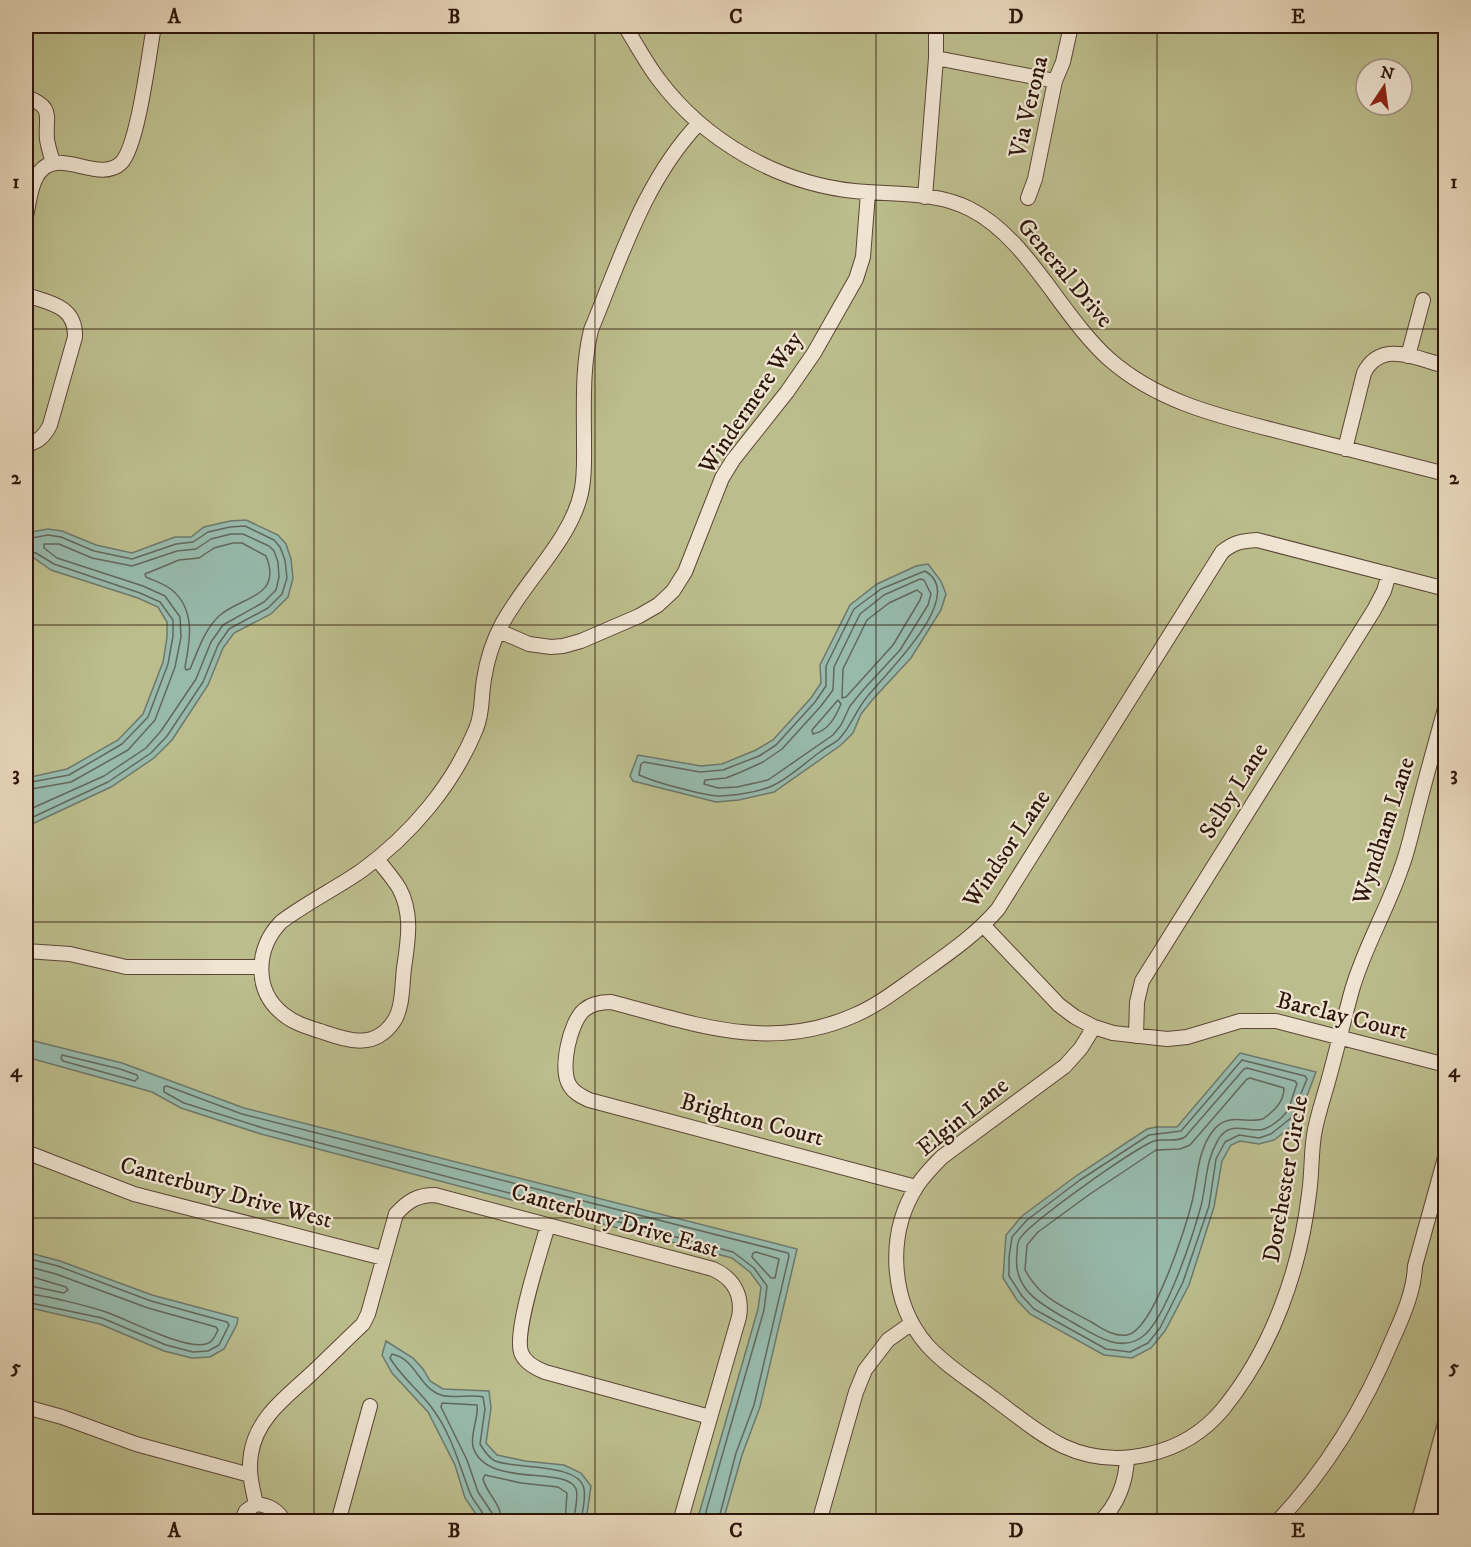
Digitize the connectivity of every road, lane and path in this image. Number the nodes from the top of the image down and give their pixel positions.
1 (154, 26) edge
2 (625, 26) edge
3 (936, 26) edge
4 (1071, 26) edge
5 (936, 58) junction
6 (1055, 81) junction
7 (26, 97) edge
8 (699, 123) junction
9 (53, 163) junction
10 (868, 193) junction
11 (926, 196) junction
12 (1028, 198) dead end
13 (26, 216) edge
14 (26, 295) edge
15 (1423, 300) dead end
16 (1408, 356) junction
17 (1446, 366) edge
18 (26, 445) edge
19 (1345, 448) junction
20 (1446, 474) edge
21 (1389, 574) junction
22 (1446, 589) edge
23 (498, 631) junction
24 (1446, 705) edge
25 (377, 859) junction
26 (984, 926) junction
27 (26, 951) edge
28 (260, 967) junction
29 (1094, 1027) junction
30 (1136, 1036) junction
31 (1340, 1037) junction
32 (1446, 1065) edge
33 (576, 1094) joint
34 (26, 1152) edge
35 (1446, 1154) edge
36 (916, 1187) junction
37 (548, 1225) junction
38 (383, 1258) junction
39 (912, 1323) junction
40 (370, 1406) dead end
41 (26, 1407) edge
42 (710, 1417) junction
43 (1127, 1458) junction
44 (250, 1475) junction
45 (256, 1504) junction
46 (241, 1521) edge
47 (284, 1521) edge
48 (338, 1521) edge
49 (680, 1521) edge
50 (819, 1521) edge
51 (1100, 1521) edge
52 (1277, 1521) edge

1 - 9 street
2 - 8 street, General Drive
3 - 5 street
4 - 6 street, Via Verona
5 - 6 street
5 - 11 street
6 - 12 street, Via Verona
7 - 9 street
8 - 10 street, General Drive
8 - 23 street
9 - 13 street
10 - 11 street, General Drive
10 - 23 street, Windermere Way
11 - 19 street, General Drive
14 - 18 street
15 - 16 street
16 - 17 street
16 - 19 street
19 - 20 street, General Drive
21 - 22 street
21 - 26 street, Windsor Lane
21 - 30 street, Selby Lane
23 - 25 street
24 - 31 street, Wyndham Lane
25 - 28 street
25 - 28 street
26 - 29 street, Barclay Court
26 - 33 street, Windsor Lane
27 - 28 street
29 - 30 street, Barclay Court
29 - 36 street, Elgin Lane
30 - 31 street, Barclay Court
31 - 32 street, Barclay Court
31 - 43 street, Dorchester Circle
33 - 36 street, Brighton Court
34 - 38 street, Canterbury Drive West
35 - 52 street
36 - 39 street, Elgin Lane
37 - 38 street, Canterbury Drive East
37 - 42 street
37 - 42 street, Canterbury Drive East
38 - 44 street, Canterbury Drive East
39 - 43 street, Dorchester Circle
39 - 50 street
40 - 48 street
41 - 44 street
42 - 49 street, Canterbury Drive East
43 - 51 street
44 - 45 street, Canterbury Drive East
45 - 46 street
45 - 47 street

